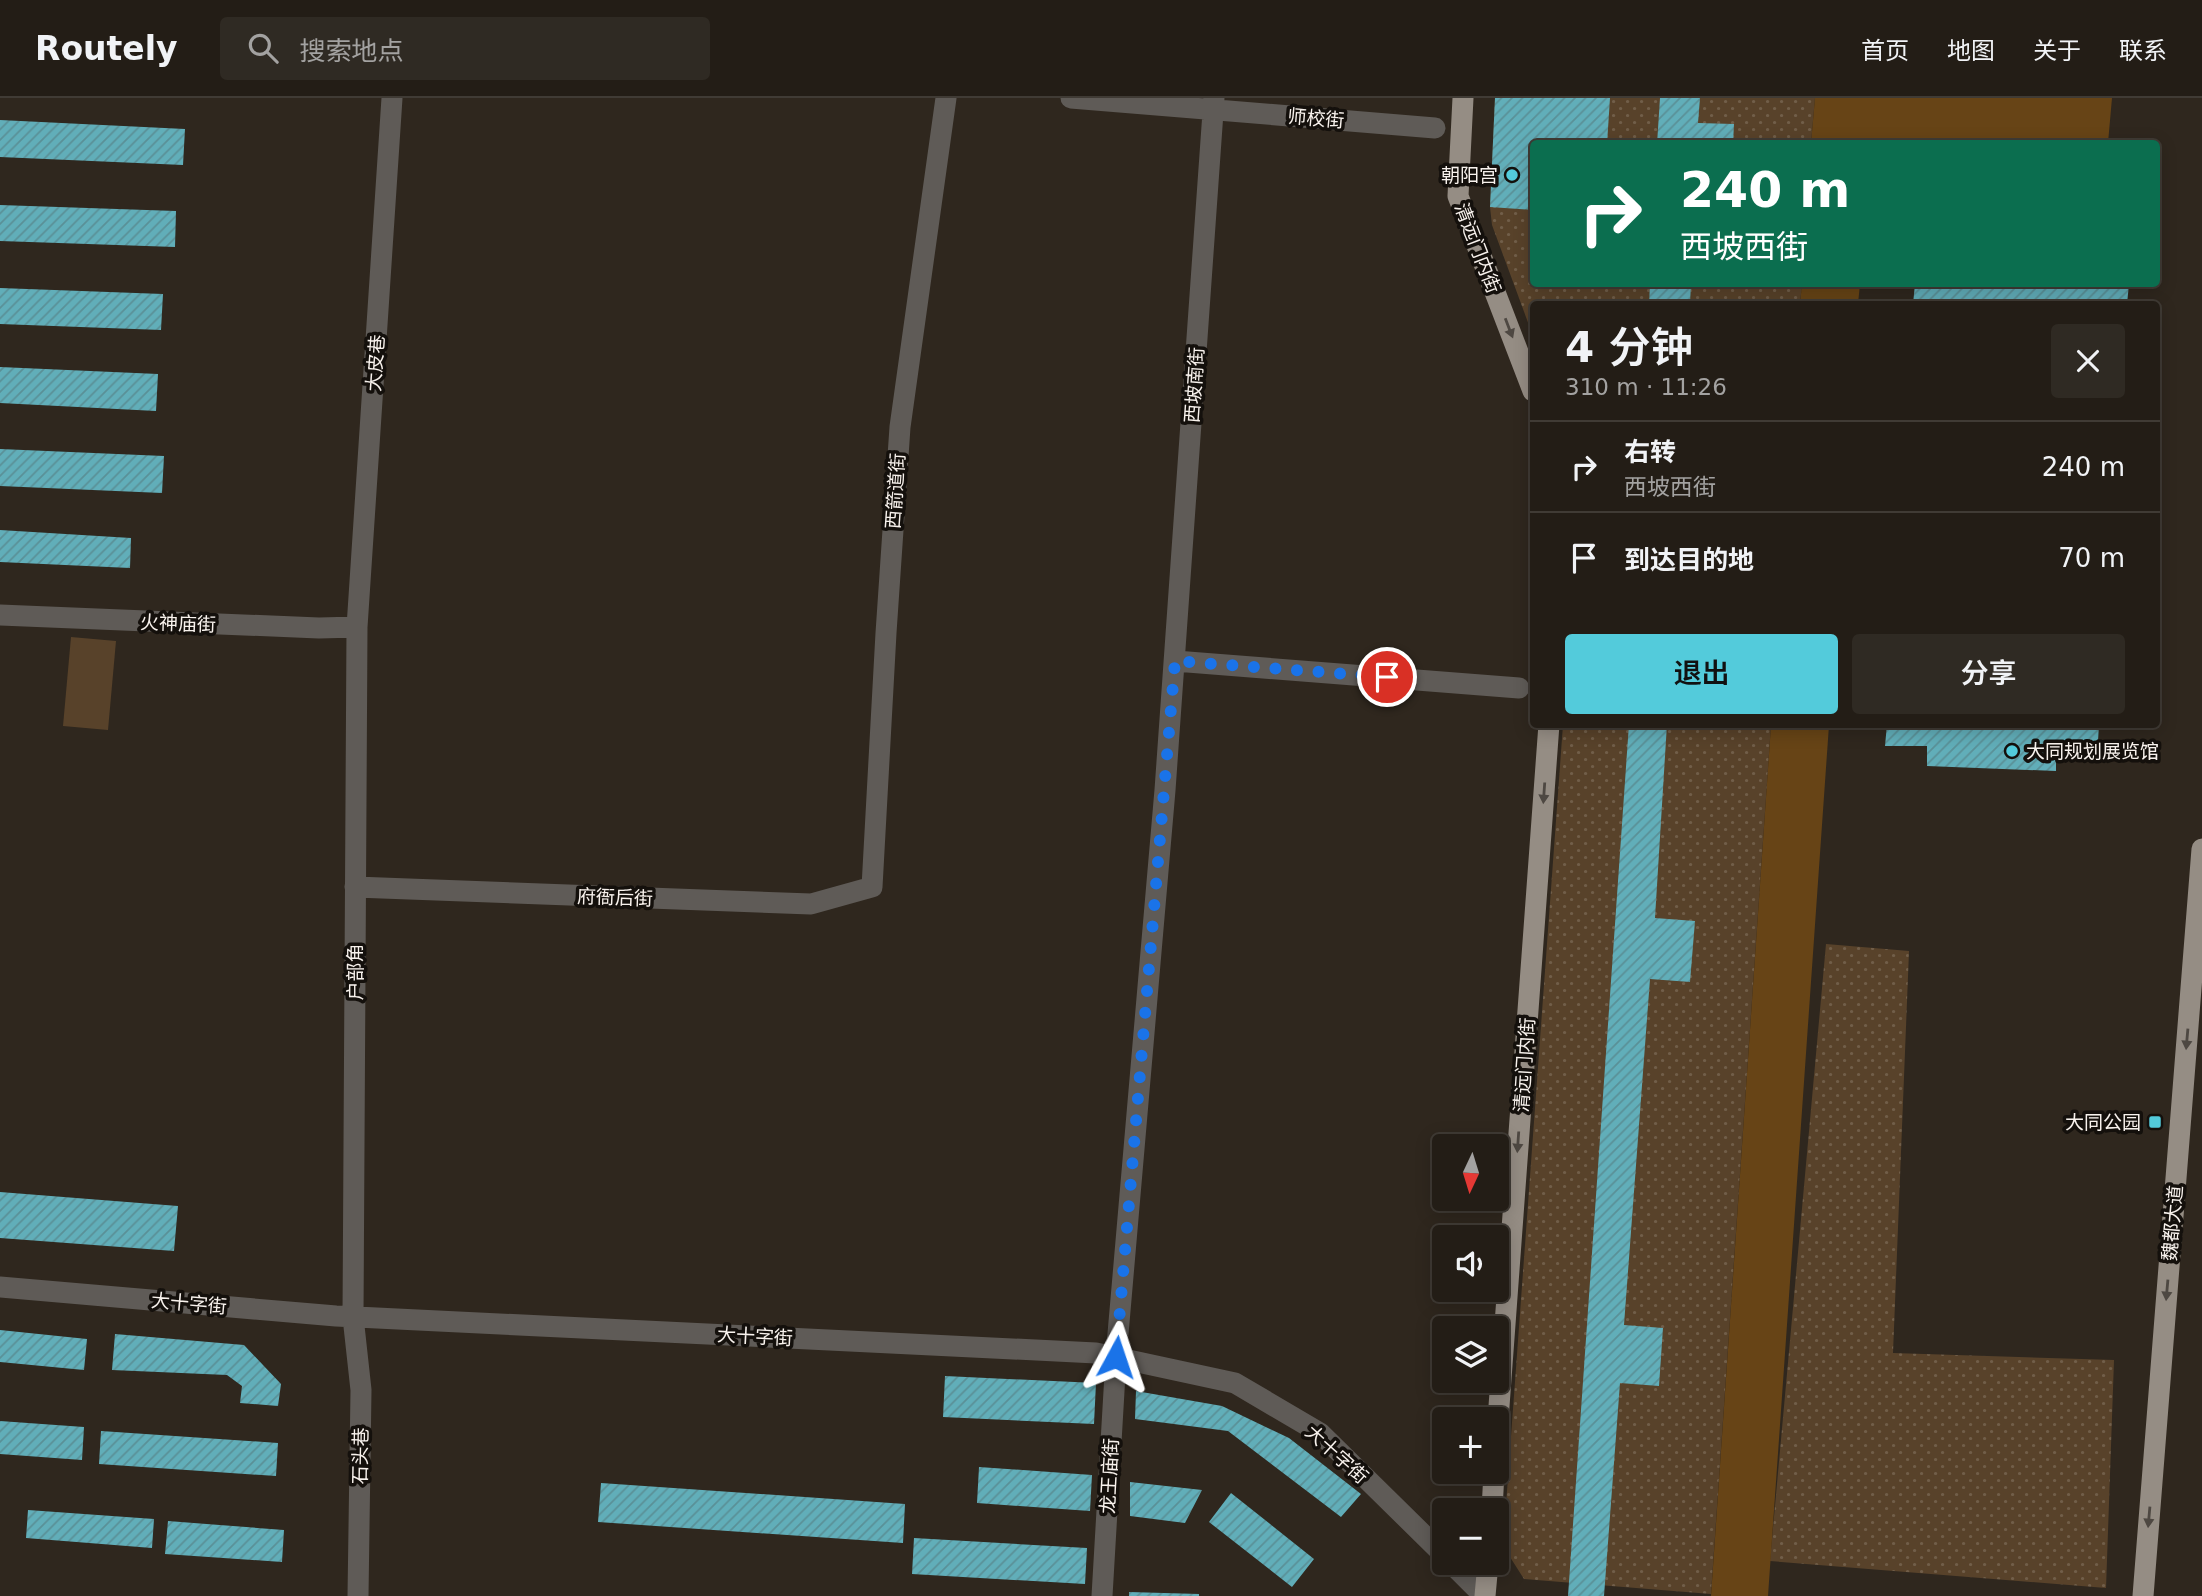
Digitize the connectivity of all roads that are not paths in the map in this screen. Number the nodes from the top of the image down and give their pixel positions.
1 (393, 98) edge
2 (946, 98) edge
3 (1072, 98) edge
4 (1464, 98) edge
5 (1214, 104) edge
6 (1435, 128) dead end
7 (1530, 383) edge
8 (0, 615) edge
9 (357, 627) junction
10 (1175, 661) junction
11 (1519, 688) dead end
12 (1549, 728) edge
13 (2202, 849) edge
14 (355, 887) junction
15 (872, 887) joint
16 (0, 1287) edge
17 (353, 1317) junction
18 (1116, 1357) junction
19 (1499, 1407) edge
20 (1432, 1543) edge
21 (1463, 1575) edge
22 (1487, 1575) edge
23 (358, 1596) edge
24 (1102, 1596) edge
25 (1485, 1596) edge
26 (2143, 1596) edge

1 - 9 street, 大皮巷
2 - 15 street, 西箭道街
3 - 5 street, 师校街
4 -> 7 main road, 清远门内街
5 - 6 street, 师校街
5 - 10 street, 西坡南街
8 - 9 street, 火神庙街
9 - 14 street, 户部角
10 - 11 street
10 - 18 street, 西坡南街
12 -> 19 main road, 清远门内街
13 -> 26 main road, 魏都大道
14 - 15 street, 府衙后街
14 - 17 street, 户部角
16 - 17 street, 大十字街
17 - 18 street, 大十字街
17 - 23 street, 石头巷
18 - 20 street, 大十字街
18 - 24 street, 龙王庙街
21 - 25 street
22 - 25 main road

